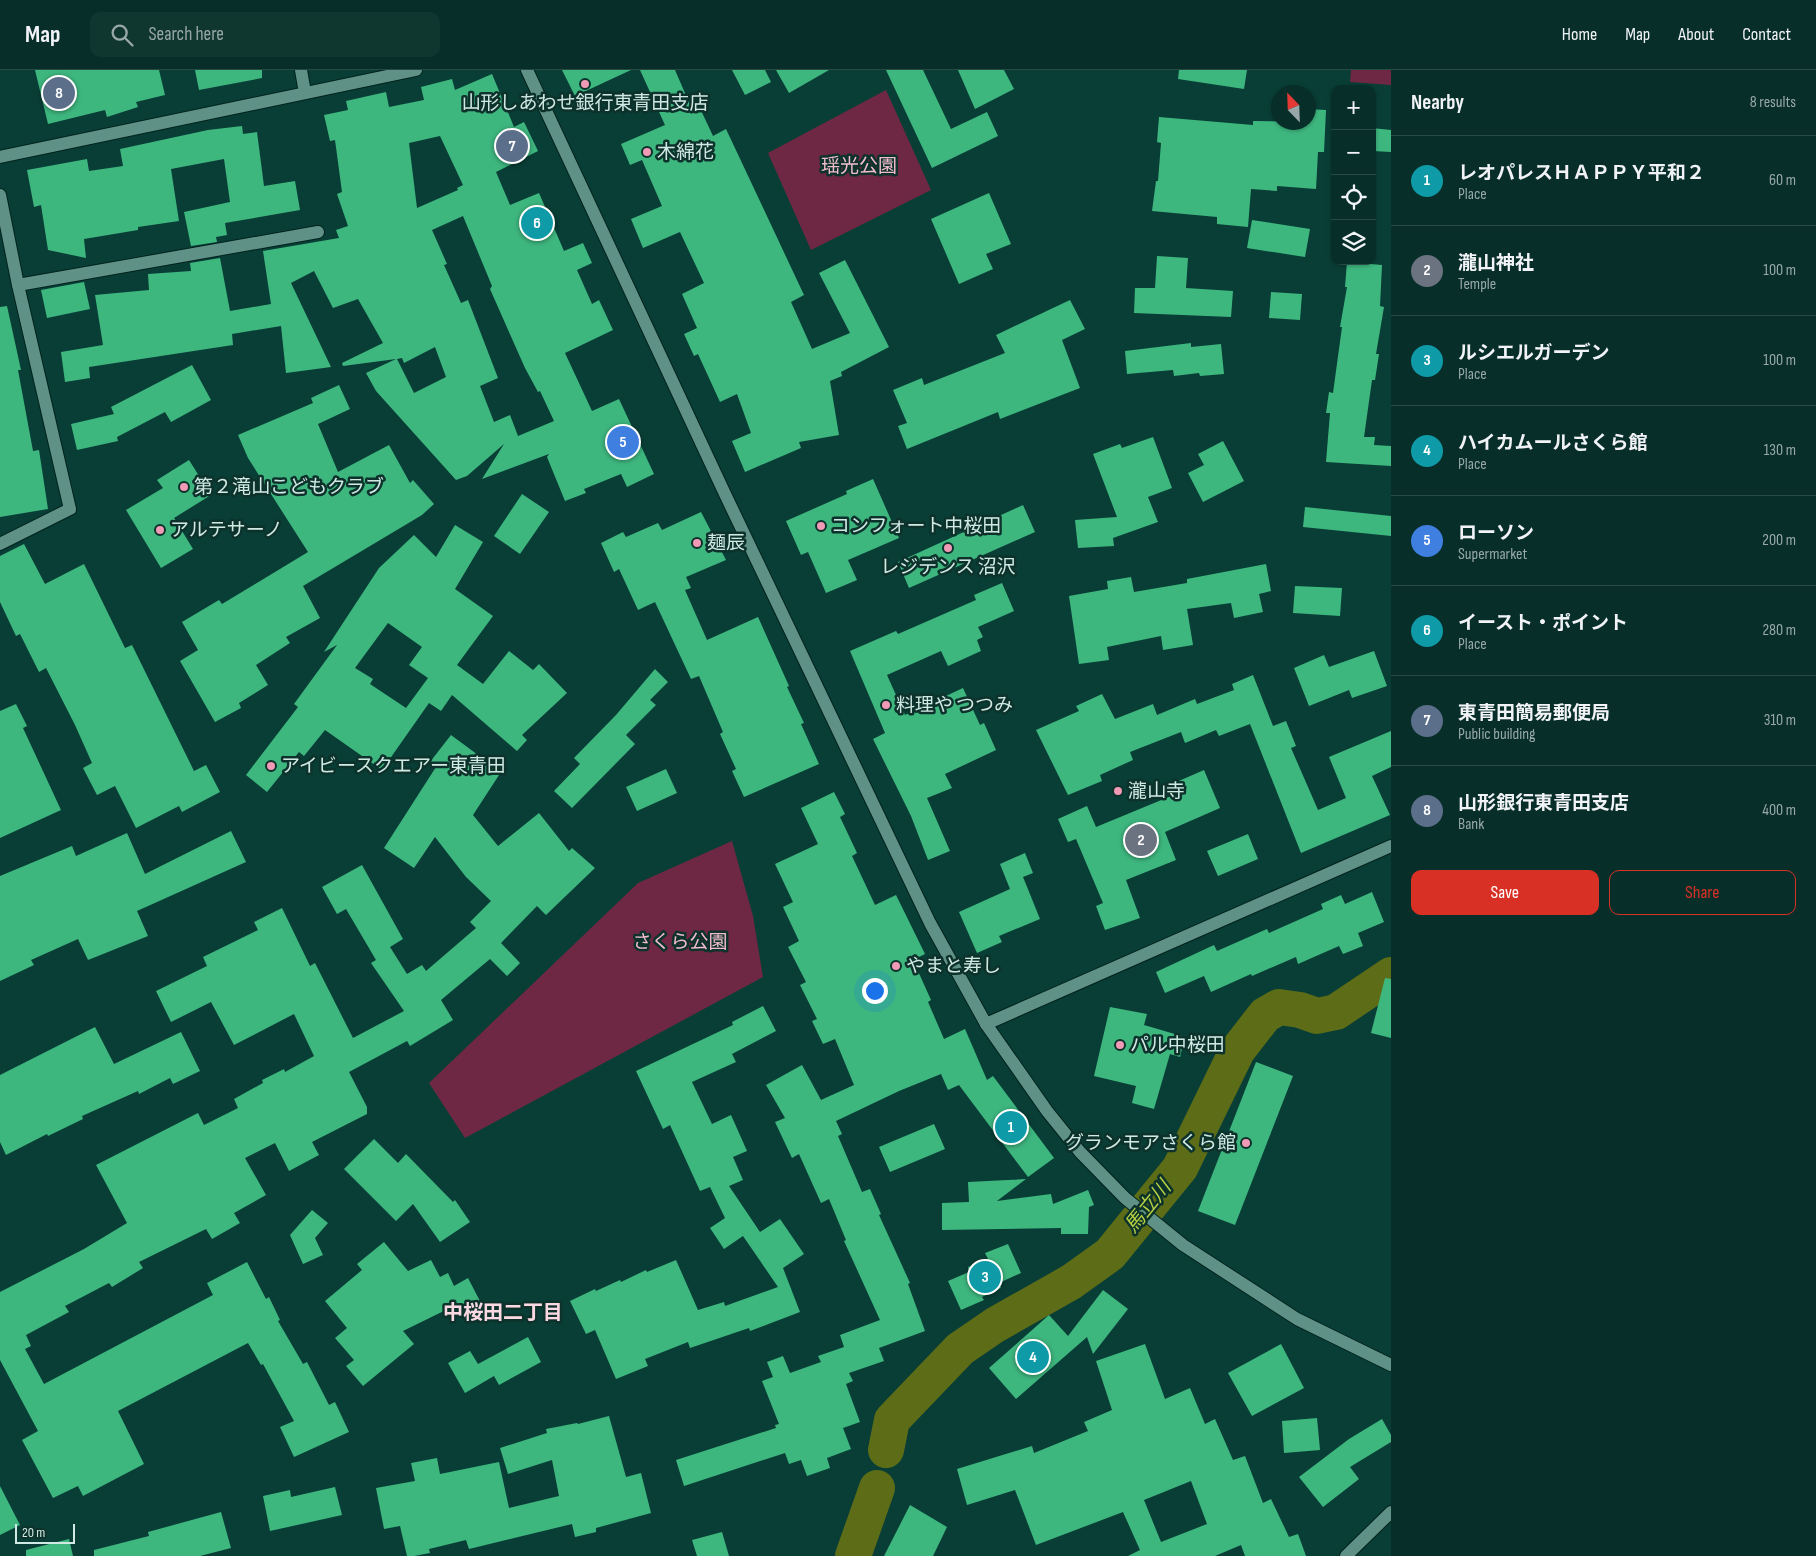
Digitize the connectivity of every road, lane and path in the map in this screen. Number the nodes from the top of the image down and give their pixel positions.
1 (301, 70) edge
2 (416, 70) edge
3 (527, 70) edge
4 (305, 93) junction
5 (0, 157) edge
6 (0, 195) edge
7 (318, 232) dead end
8 (18, 285) junction
9 (0, 544) edge
10 (1391, 846) edge
11 (986, 1024) junction
12 (1391, 1365) edge
13 (1391, 1512) edge
14 (1346, 1556) edge

1 - 4 street
2 - 4 street
3 - 11 street
4 - 5 street
6 - 8 street
7 - 8 street
8 - 9 street
10 - 11 street
11 - 12 street
13 - 14 street

